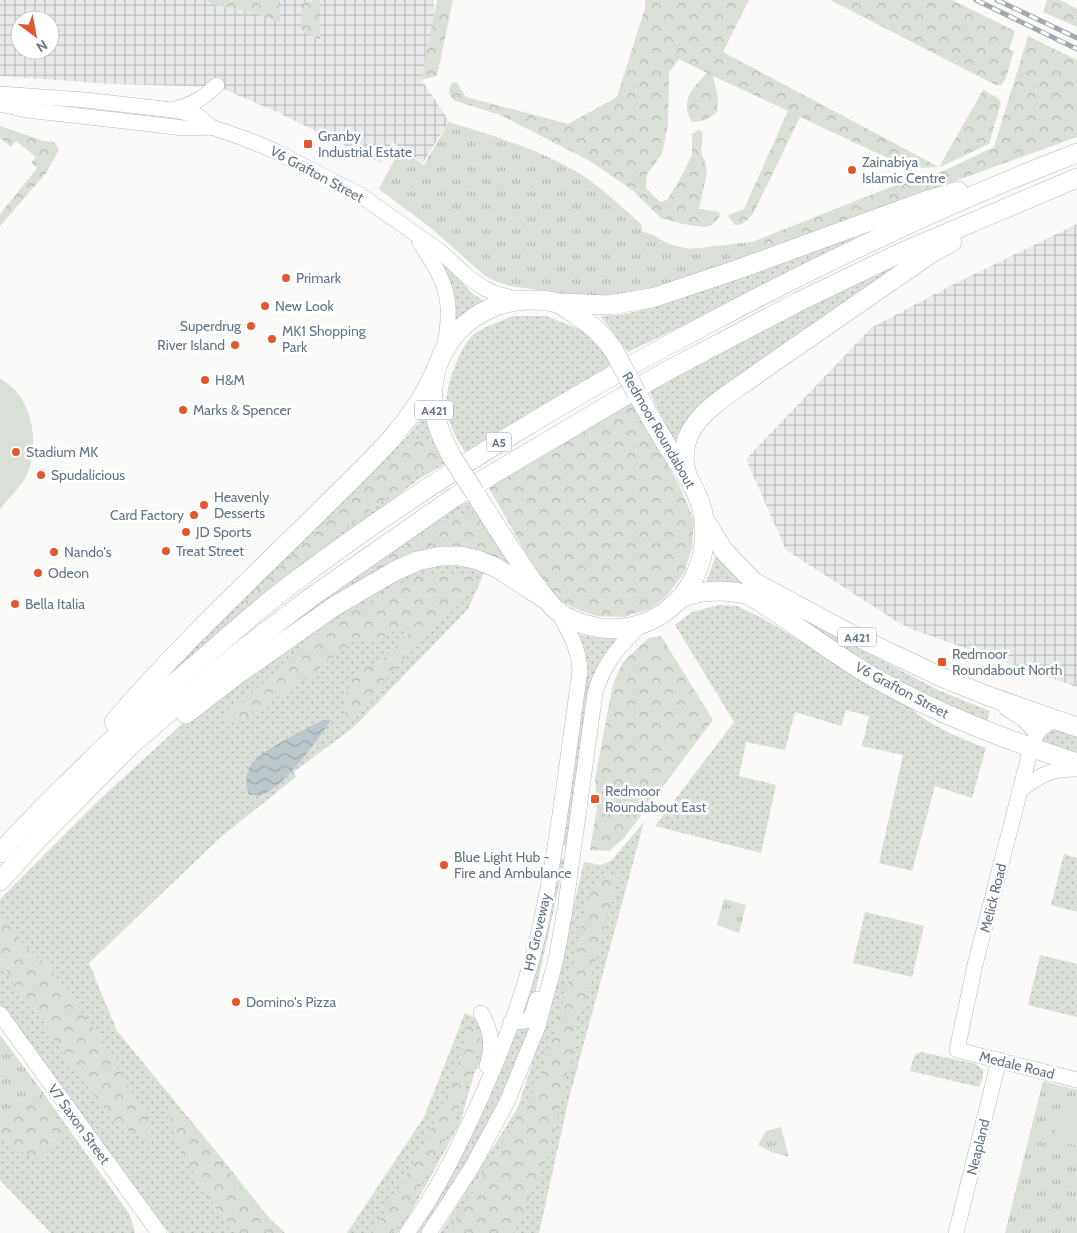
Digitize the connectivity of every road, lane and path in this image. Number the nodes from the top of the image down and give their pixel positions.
1 (217, 85) dead end
2 (0, 94) edge
3 (44, 96) junction
4 (0, 104) edge
5 (172, 110) junction
6 (87, 117) junction
7 (211, 127) junction
8 (1077, 152) edge
9 (1044, 165) junction
10 (1077, 178) edge
11 (1043, 192) junction
12 (416, 235) junction
13 (522, 300) junction
14 (558, 303) junction
15 (444, 351) junction
16 (435, 372) junction
17 (688, 477) junction
18 (704, 518) junction
19 (682, 598) junction
20 (552, 606) junction
21 (643, 623) junction
22 (1013, 708) junction
23 (1052, 719) junction
24 (1077, 727) edge
25 (1034, 740) junction
26 (1077, 763) edge
27 (1077, 769) edge
28 (1019, 791) junction
29 (38, 813) junction
30 (40, 837) junction
31 (0, 853) edge
32 (0, 881) edge
33 (556, 959) junction
34 (481, 1013) dead end
35 (0, 1014) edge
36 (511, 1022) junction
37 (957, 1050) joint
38 (999, 1060) junction
39 (1077, 1080) edge
40 (467, 1129) junction
41 (159, 1233) edge
42 (407, 1233) edge
43 (429, 1233) edge
44 (956, 1233) edge

1 - 5 street
2 - 3 street, V6 Grafton Street
3 - 5 street, V6 Grafton Street
3 - 6 street
4 - 6 street, V6 Grafton Street
5 - 7 street, V6 Grafton Street
6 - 7 street, V6 Grafton Street
7 - 12 street, V6 Grafton Street
8 - 9 highway, A5
9 - 14 highway
9 - 29 highway, A5
10 - 11 highway, A5
11 - 17 highway
11 - 30 highway, A5
12 - 13 street, V6 Grafton Street
12 - 15 street, V6 Grafton Street
13 - 14 highway, Redmoor Roundabout / A421
13 - 15 highway, Redmoor Roundabout / A421
14 - 17 highway, Redmoor Roundabout / A421, bridge
15 - 16 highway, Redmoor Roundabout / A421
16 - 20 highway, Redmoor Roundabout / A421, bridge
16 - 29 highway
17 - 18 highway, Redmoor Roundabout / A421
18 - 19 highway, Redmoor Roundabout / A421
18 - 22 highway, V6 Grafton Street / A421
19 - 21 highway, Redmoor Roundabout / A421
19 - 25 highway, V6 Grafton Street / A421
20 - 21 highway, Redmoor Roundabout / A421
20 - 30 highway
20 - 36 street, H9 Groveway
21 - 33 street, H9 Groveway
22 - 23 highway, V6 Grafton Street / A421
22 - 25 street
23 - 24 highway, V6 Grafton Street / A421
23 - 25 street
25 - 26 highway, V6 Grafton Street / A421
25 - 28 street, Melick Road
27 - 28 street
28 - 37 street, Melick Road
29 - 31 highway, A5
30 - 32 highway, A5
33 - 36 street
33 - 43 street, H9 Groveway
34 - 40 street
35 - 41 street, V7 Saxon Street
36 - 40 street, H9 Groveway
37 - 38 street, Medale Road
38 - 39 street, Medale Road
38 - 44 street, Neapland
40 - 42 street, H9 Groveway

